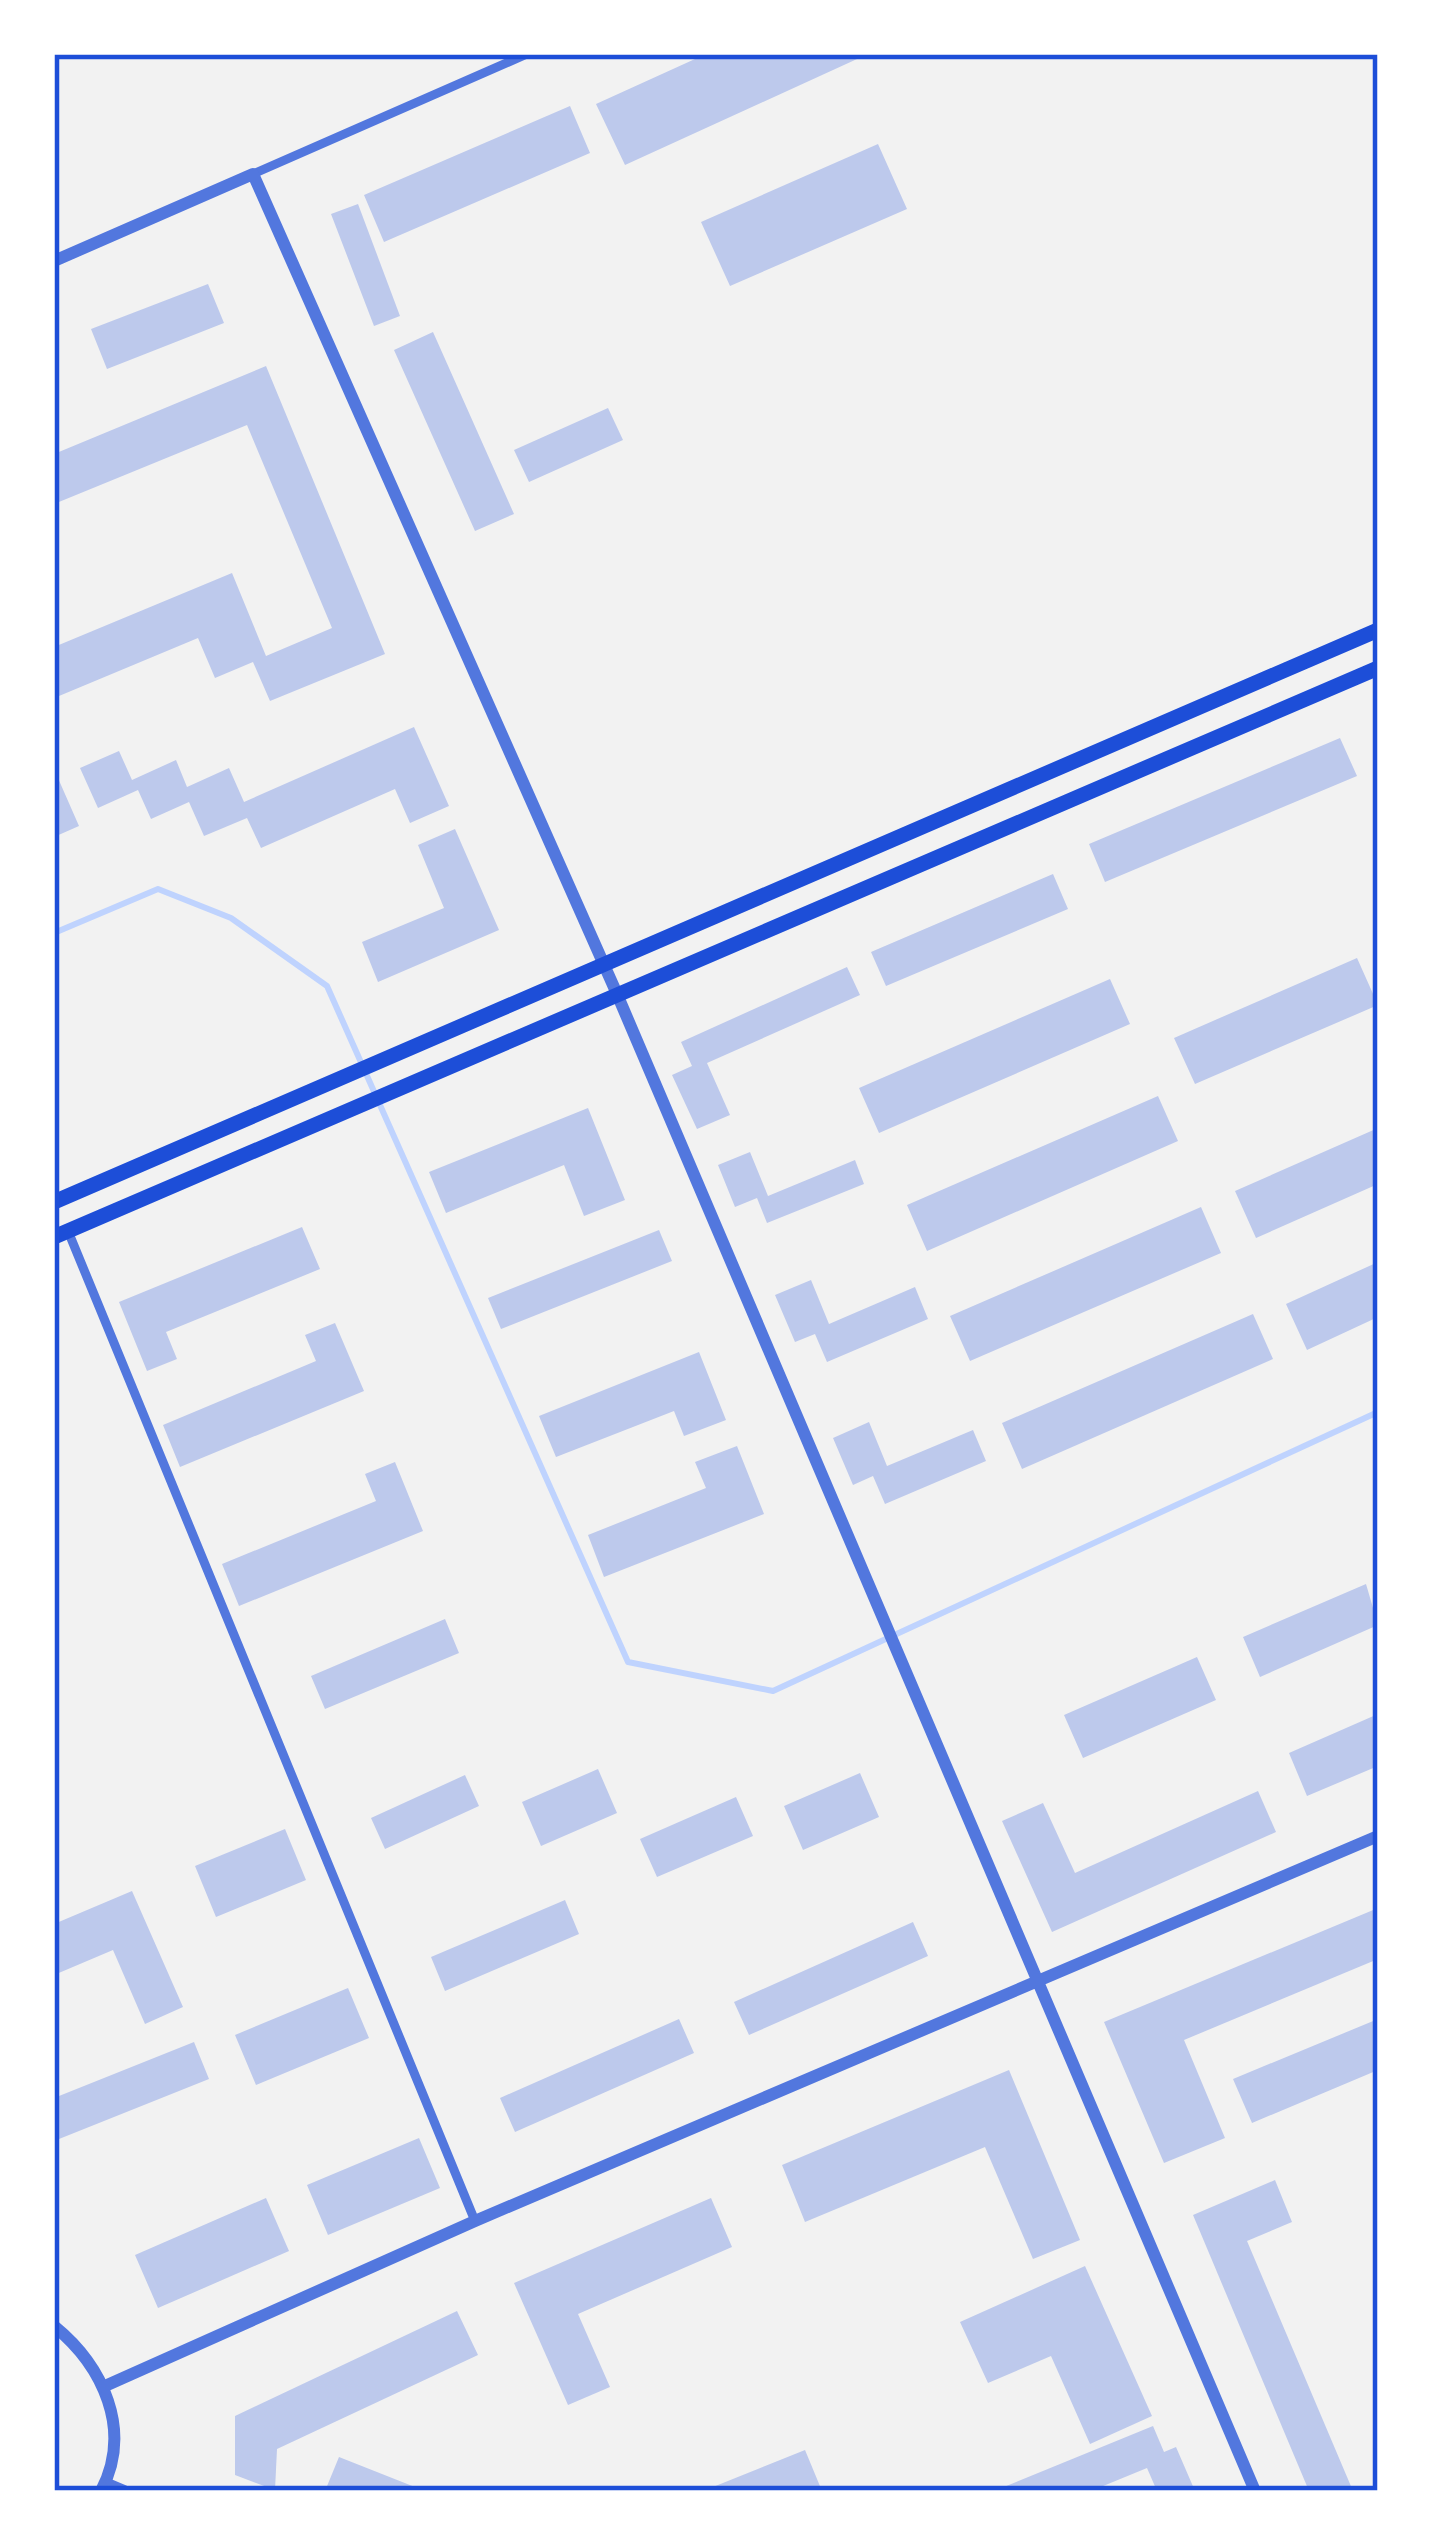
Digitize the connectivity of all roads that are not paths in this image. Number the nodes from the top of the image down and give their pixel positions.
1 (527, 54) edge
2 (253, 174) junction
3 (54, 261) edge
4 (1378, 630) edge
5 (1378, 668) edge
6 (602, 964) junction
7 (617, 994) junction
8 (54, 1202) edge
9 (61, 1234) edge
10 (1378, 1836) edge
11 (1041, 1982) junction
12 (475, 2221) junction
13 (54, 2326) edge
14 (105, 2386) junction
15 (103, 2487) edge
16 (124, 2491) edge
17 (1255, 2491) edge

1 - 2 street
2 - 3 street
2 - 6 street
4 - 6 main road
5 - 7 main road
6 - 7 street
6 - 8 main road
7 - 9 main road
7 - 11 street
9 - 12 street
10 - 11 street
11 - 12 street
11 - 17 street
12 - 14 street
13 - 14 street
14 - 15 street
15 - 16 street

